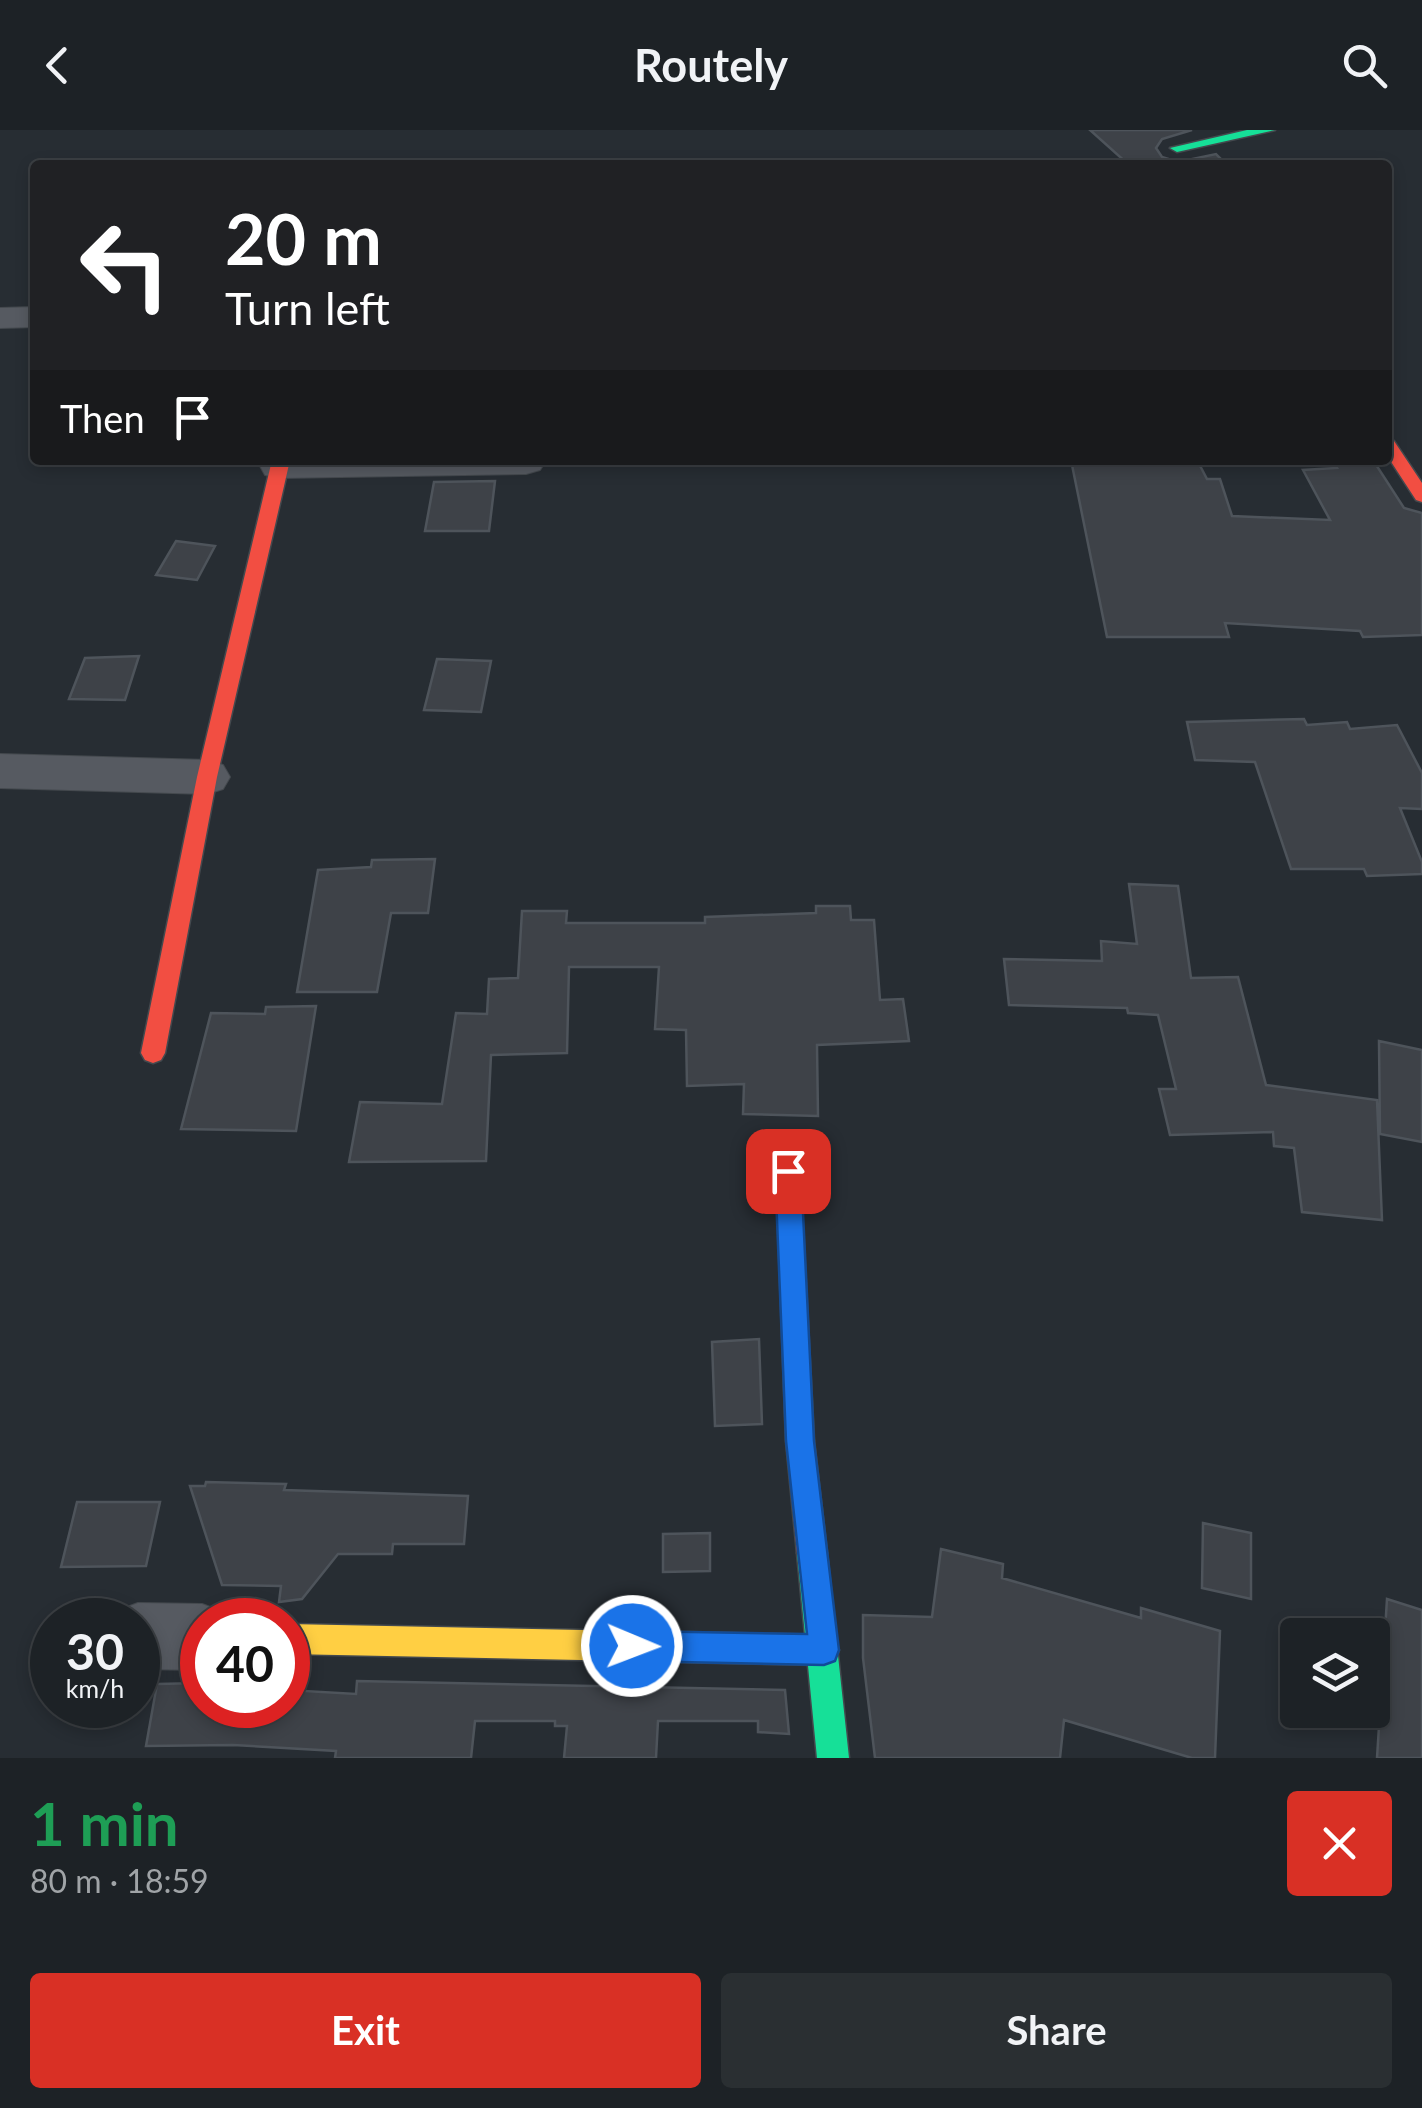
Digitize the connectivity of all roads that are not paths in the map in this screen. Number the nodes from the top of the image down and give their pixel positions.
1 (1268, 130) edge
2 (1176, 151) edge
3 (0, 318) edge
4 (30, 318) edge
5 (1392, 451) edge
6 (280, 465) edge
7 (1422, 496) edge
8 (0, 771) edge
9 (206, 778) junction
10 (152, 1053) dead end
11 (788, 1171) dead end
12 (310, 1639) edge
13 (824, 1650) junction
14 (833, 1758) edge

1 - 2 street
3 - 4 street
5 - 7 street
6 - 9 street
8 - 9 street
9 - 10 street
11 - 13 street
12 - 13 street
13 - 14 street

